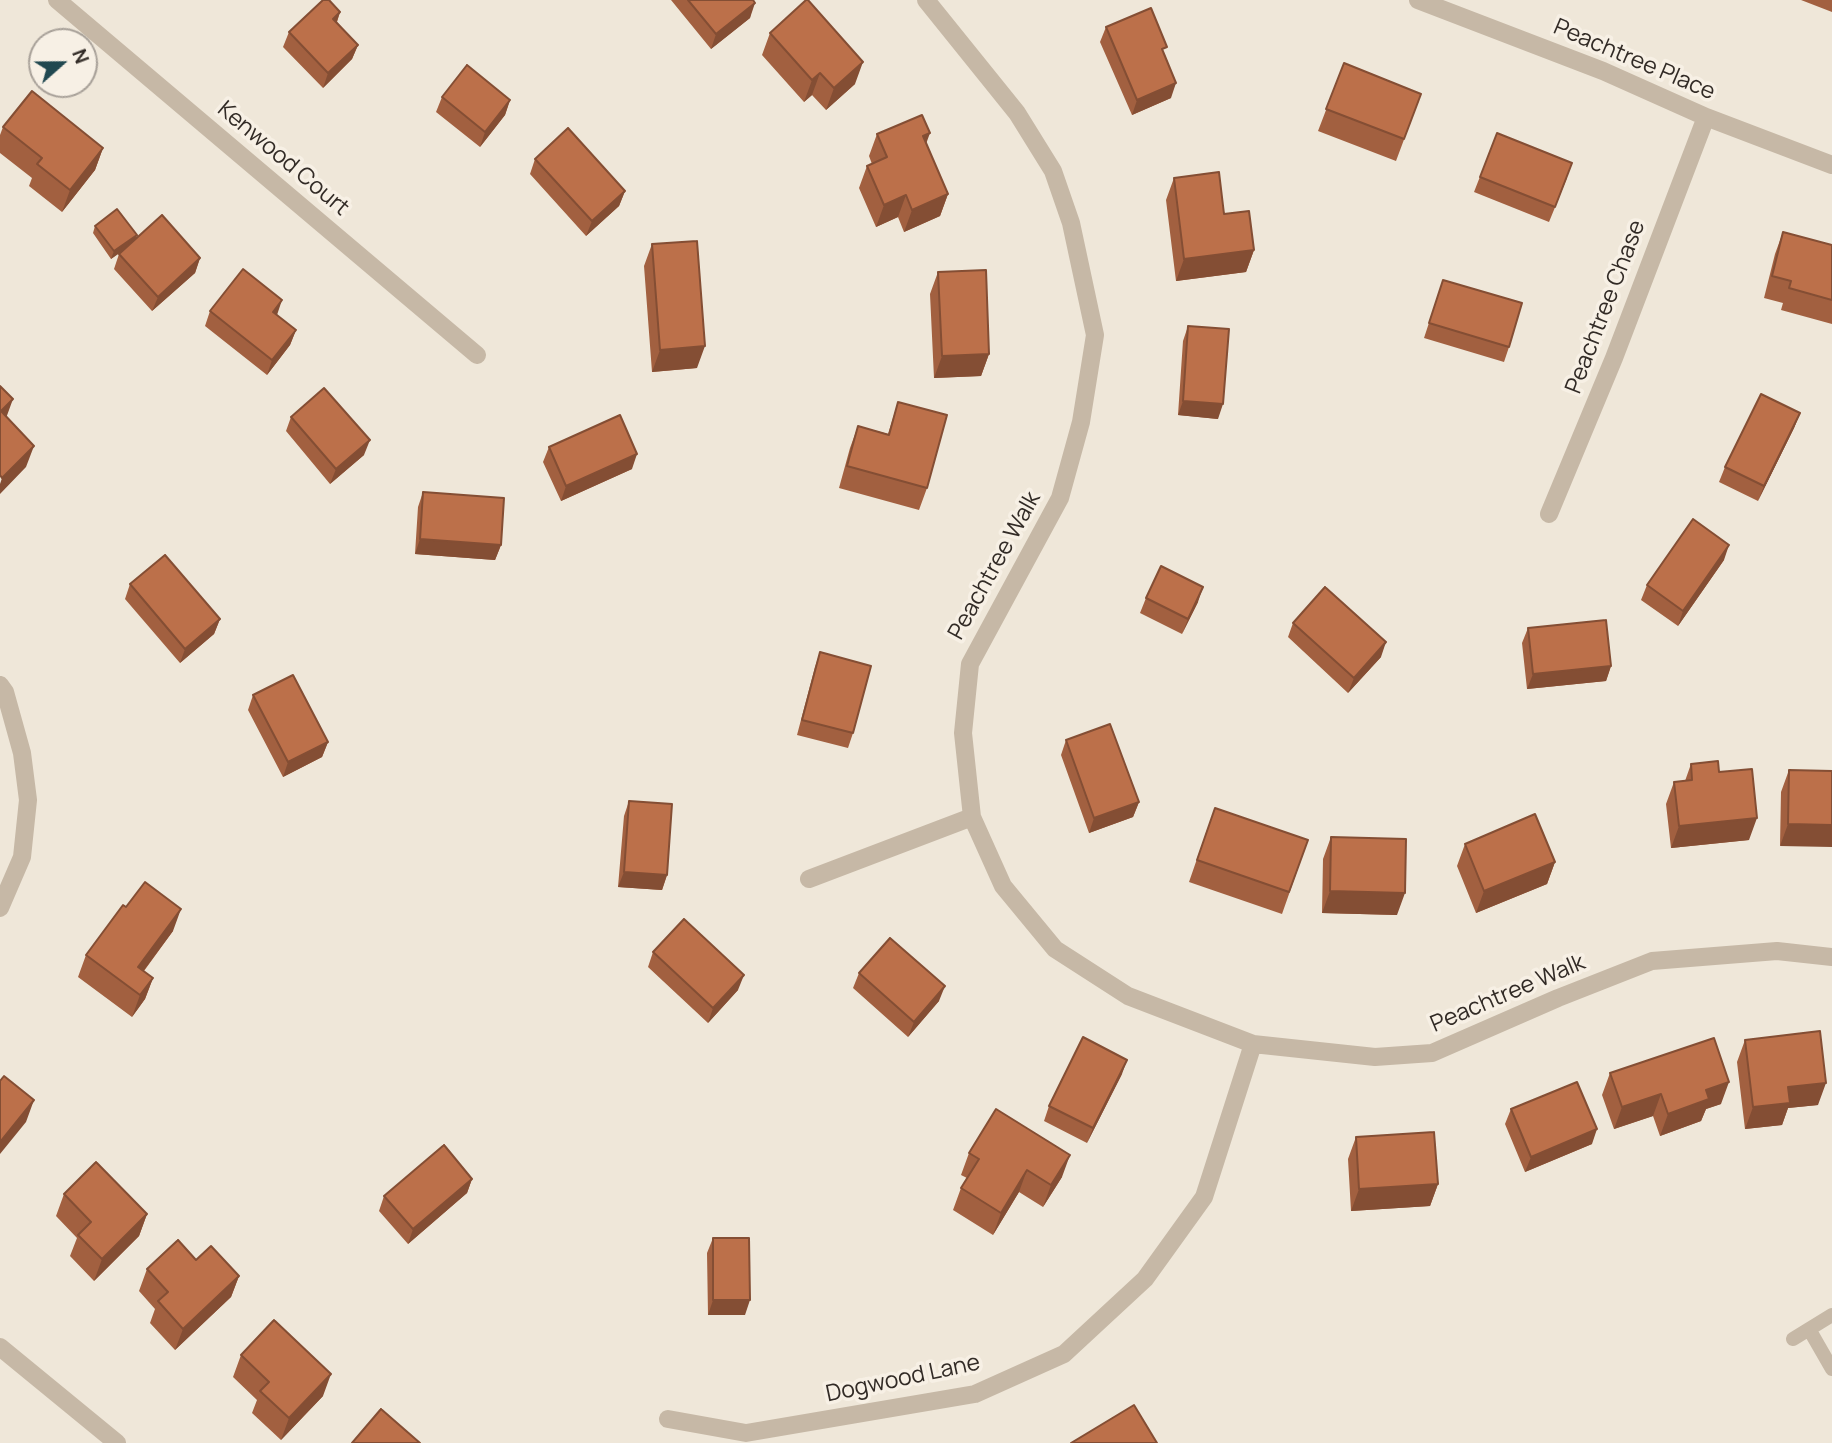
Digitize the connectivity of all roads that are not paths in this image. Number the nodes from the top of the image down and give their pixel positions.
1 (57, 0) edge
2 (926, 0) edge
3 (1418, 0) edge
4 (1706, 117) junction
5 (1832, 165) edge
6 (477, 355) dead end
7 (1549, 514) dead end
8 (0, 685) edge
9 (972, 817) junction
10 (809, 879) dead end
11 (0, 908) edge
12 (1832, 957) edge
13 (1253, 1044) junction
14 (1832, 1315) edge
15 (1808, 1329) junction
16 (1793, 1339) dead end
17 (0, 1347) edge
18 (1832, 1369) edge
19 (668, 1419) dead end
20 (117, 1443) edge

1 - 6 street, Kenwood Court
2 - 9 street, Peachtree Walk
3 - 4 street, Peachtree Place
4 - 5 street, Peachtree Place
4 - 7 street, Peachtree Chase
8 - 11 street
9 - 10 street
9 - 13 street, Peachtree Walk
12 - 13 street, Peachtree Walk
13 - 19 street, Dogwood Lane
14 - 15 lane
15 - 16 lane
15 - 18 lane
17 - 20 street

